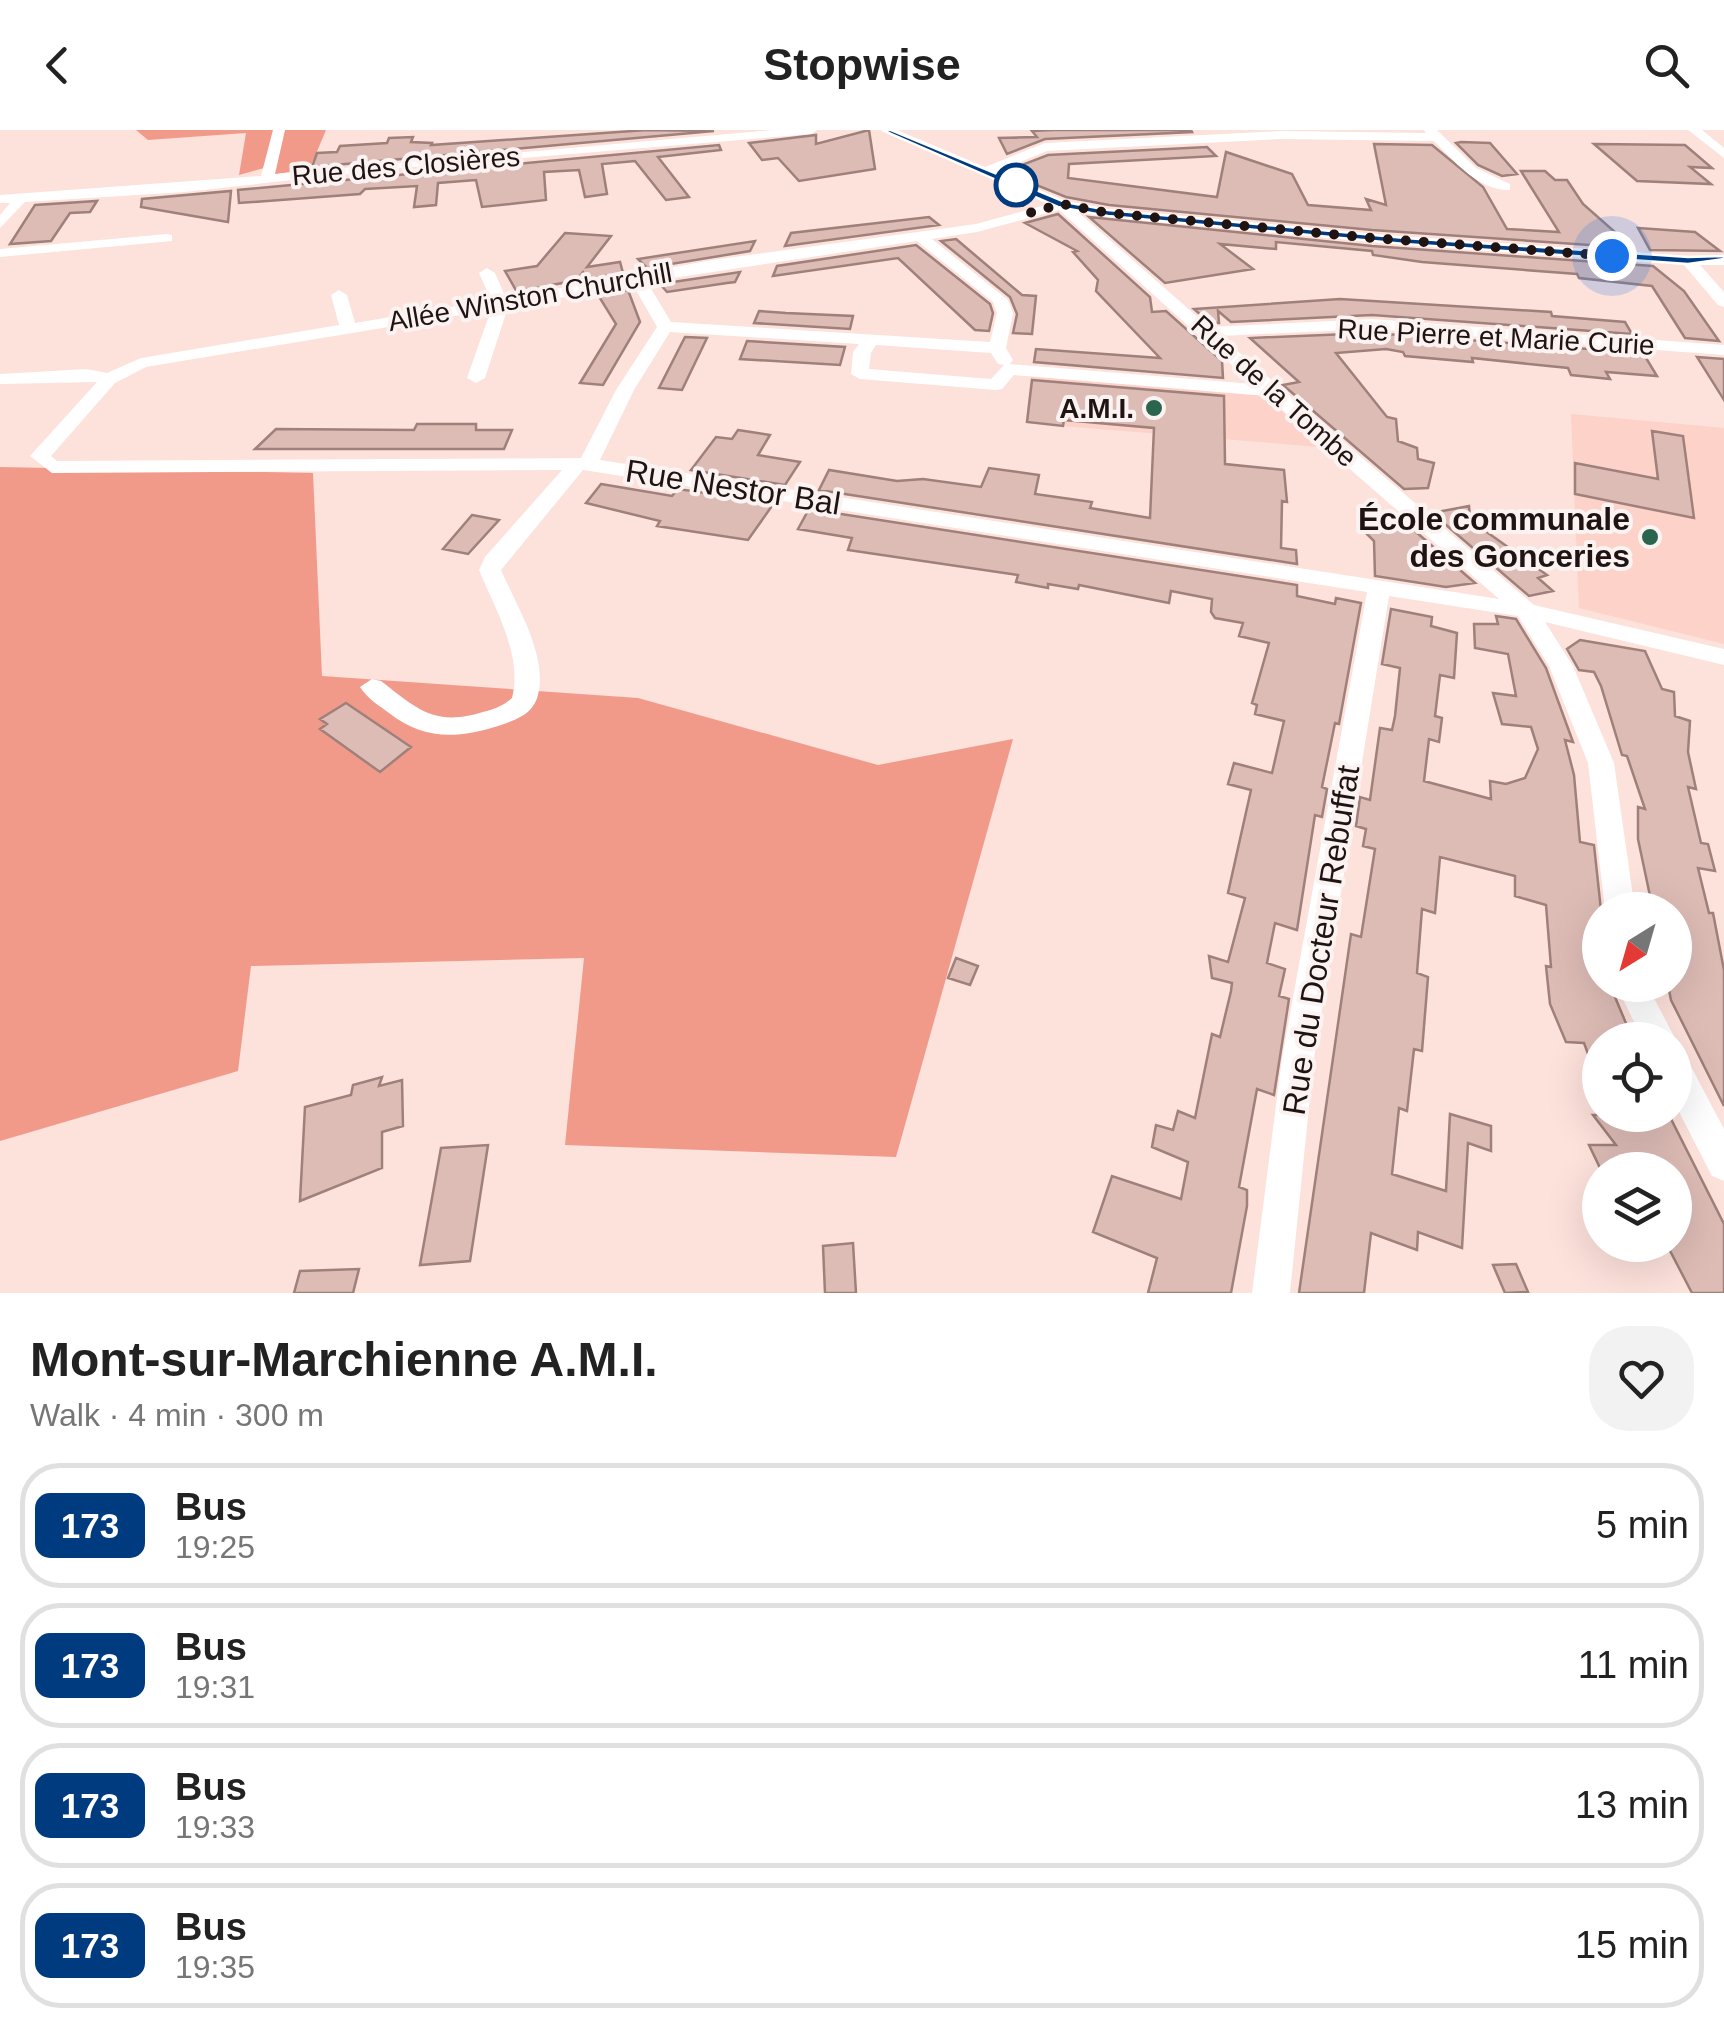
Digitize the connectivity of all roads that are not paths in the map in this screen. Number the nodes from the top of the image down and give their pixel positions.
1 (279, 130) edge
2 (811, 130) edge
3 (887, 130) edge
4 (1694, 130) edge
5 (1432, 133) edge
6 (1724, 154) edge
7 (985, 172) junction
8 (267, 178) junction
9 (1506, 187) dead end
10 (21, 198) junction
11 (0, 199) edge
12 (1062, 204) junction
13 (0, 224) edge
14 (920, 236) junction
15 (168, 238) dead end
16 (0, 253) edge
17 (1688, 260) junction
18 (1724, 260) edge
19 (487, 273) dead end
20 (638, 279) junction
21 (340, 295) dead end
22 (1724, 302) edge
23 (500, 304) junction
24 (664, 327) junction
25 (348, 329) junction
26 (1209, 332) junction
27 (872, 340) junction
28 (997, 348) junction
29 (1724, 350) edge
30 (1009, 369) junction
31 (476, 378) dead end
32 (0, 379) edge
33 (109, 379) junction
34 (1273, 391) junction
35 (583, 464) junction
36 (1379, 588) junction
37 (1526, 610) junction
38 (1724, 657) edge
39 (372, 688) dead end
40 (1618, 892) edge
41 (1692, 1103) edge
42 (1724, 1164) edge
43 (1271, 1293) edge

1 - 8 street
2 - 8 street, Rue des Closières
3 - 7 street, Rue de la Tombe
4 - 6 street
5 - 7 street
5 - 9 street
7 - 12 street, Rue de la Tombe
8 - 10 street, Rue des Closières
10 - 11 street, Rue des Closières
10 - 13 street
12 - 14 street, Allée Winston Churchill
12 - 17 street
12 - 26 street, Rue de la Tombe
14 - 20 street, Allée Winston Churchill
14 - 28 street
15 - 16 street
17 - 18 street
17 - 22 street
19 - 23 street
20 - 23 street, Allée Winston Churchill
20 - 24 street
21 - 25 street
23 - 25 street, Allée Winston Churchill
23 - 31 street
24 - 27 street
24 - 35 street
25 - 33 street, Allée Winston Churchill
26 - 29 street, Rue Pierre et Marie Curie
26 - 34 street, Rue de la Tombe
27 - 28 street
27 - 30 street
28 - 30 street
30 - 34 street
32 - 33 street, Allée Winston Churchill
33 - 35 street, Rue Nestor Bal
34 - 37 street, Rue de la Tombe
35 - 36 street, Rue Nestor Bal
35 - 39 street
36 - 37 street, Rue Nestor Bal
36 - 43 street, Rue du Docteur Rebuffat
37 - 38 street, Rue Nestor Bal
37 - 40 street, Rue de la Tombe
41 - 42 street

